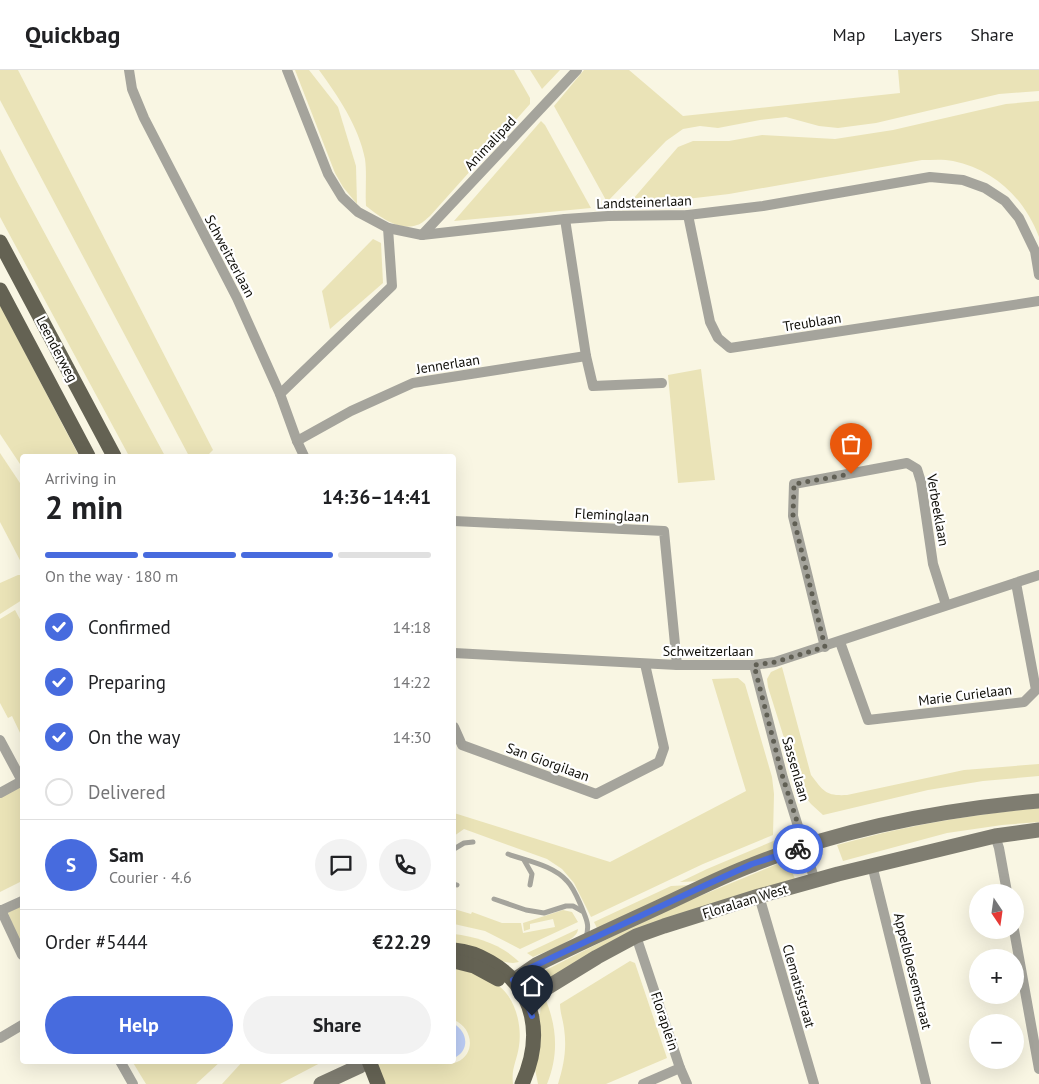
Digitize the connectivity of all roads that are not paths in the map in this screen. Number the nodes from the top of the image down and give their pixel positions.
1 (129, 70) edge
2 (287, 70) edge
3 (577, 70) edge
4 (688, 215) junction
5 (565, 219) junction
6 (388, 228) junction
7 (422, 235) junction
8 (0, 242) edge
9 (1039, 275) edge
10 (0, 290) edge
11 (1039, 300) edge
12 (586, 356) junction
13 (662, 384) dead end
14 (280, 394) junction
15 (297, 442) junction
16 (87, 454) edge
17 (113, 454) edge
18 (303, 454) edge
19 (456, 521) edge
20 (1039, 575) edge
21 (1016, 583) junction
22 (946, 605) junction
23 (840, 642) junction
24 (825, 647) junction
25 (456, 653) edge
26 (645, 664) junction
27 (677, 665) junction
28 (754, 665) junction
29 (456, 732) edge
30 (0, 740) edge
31 (3, 754) edge
32 (20, 778) edge
33 (20, 782) edge
34 (0, 792) edge
35 (1039, 801) edge
36 (1039, 830) edge
37 (995, 836) junction
38 (473, 842) dead end
39 (805, 846) junction
40 (456, 847) edge
41 (508, 854) dead end
42 (524, 860) junction
43 (872, 865) junction
44 (815, 881) junction
45 (1006, 884) edge
46 (530, 885) dead end
47 (494, 899) dead end
48 (20, 902) edge
49 (761, 902) junction
50 (0, 911) edge
51 (583, 911) junction
52 (636, 936) junction
53 (1016, 939) edge
54 (584, 942) junction
55 (456, 950) edge
56 (20, 951) edge
57 (456, 961) edge
58 (508, 979) junction
59 (528, 1002) junction
60 (20, 1026) edge
61 (0, 1038) edge
62 (122, 1064) edge
63 (361, 1064) edge
64 (363, 1064) edge
65 (364, 1064) edge
66 (680, 1068) junction
67 (1039, 1069) edge
68 (525, 1082) edge
69 (133, 1084) edge
70 (321, 1084) edge
71 (367, 1084) edge
72 (378, 1084) edge
73 (643, 1084) edge
74 (687, 1084) edge
75 (814, 1084) edge
76 (926, 1084) edge

1 - 14 street, Schweitzerlaan
2 - 6 street, Landsteinerlaan
3 - 7 street, Animalipad
4 - 5 street, Landsteinerlaan
4 - 9 street, Landsteinerlaan
4 - 11 street, Treublaan
5 - 7 street, Landsteinerlaan
5 - 12 street
6 - 7 street, Landsteinerlaan
6 - 14 street
8 - 17 main road, Leenderweg
10 - 16 main road, Leenderweg
12 - 13 street
12 - 15 street, Jennerlaan
14 - 15 street, Schweitzerlaan
15 - 18 street, Schweitzerlaan
19 - 27 street, Fleminglaan
20 - 21 street, Schweitzerlaan
21 - 22 street, Schweitzerlaan
21 - 23 street, Marie Curielaan
22 - 23 street, Schweitzerlaan
22 - 24 street, Verbeeklaan
23 - 24 street, Schweitzerlaan
24 - 28 street, Schweitzerlaan
25 - 26 street, Schweitzerlaan
26 - 27 street, Schweitzerlaan
26 - 29 street, San Giorgilaan
27 - 28 street, Schweitzerlaan
28 - 39 street, Sassenlaan
30 - 31 street
31 - 32 street
33 - 34 street
35 - 39 main road, Floralaan West
36 - 37 main road, Floralaan West
37 - 43 main road, Floralaan West
37 - 45 street
38 - 40 lane
39 - 44 street, Sassenlaan
39 - 54 main road, Floralaan West
41 - 42 lane
42 - 46 lane
42 - 51 lane
43 - 44 main road, Floralaan West
43 - 76 street, Appelbloesemstraat
44 - 49 main road, Floralaan West
47 - 51 lane
48 - 50 street
49 - 52 main road, Floralaan West
49 - 75 street, Clematisstraat
50 - 56 street
51 - 54 lane
52 - 59 main road, Floralaan West
52 - 66 street, Floraplein
53 - 67 street
54 - 58 main road, Floralaan West
55 - 58 main road
57 - 58 main road
58 - 59 main road
58 - 68 main road
59 - 68 main road
60 - 61 street
62 - 69 street
63 - 70 main road
64 - 71 main road
65 - 72 main road
66 - 73 street, Floraplein
66 - 74 street

